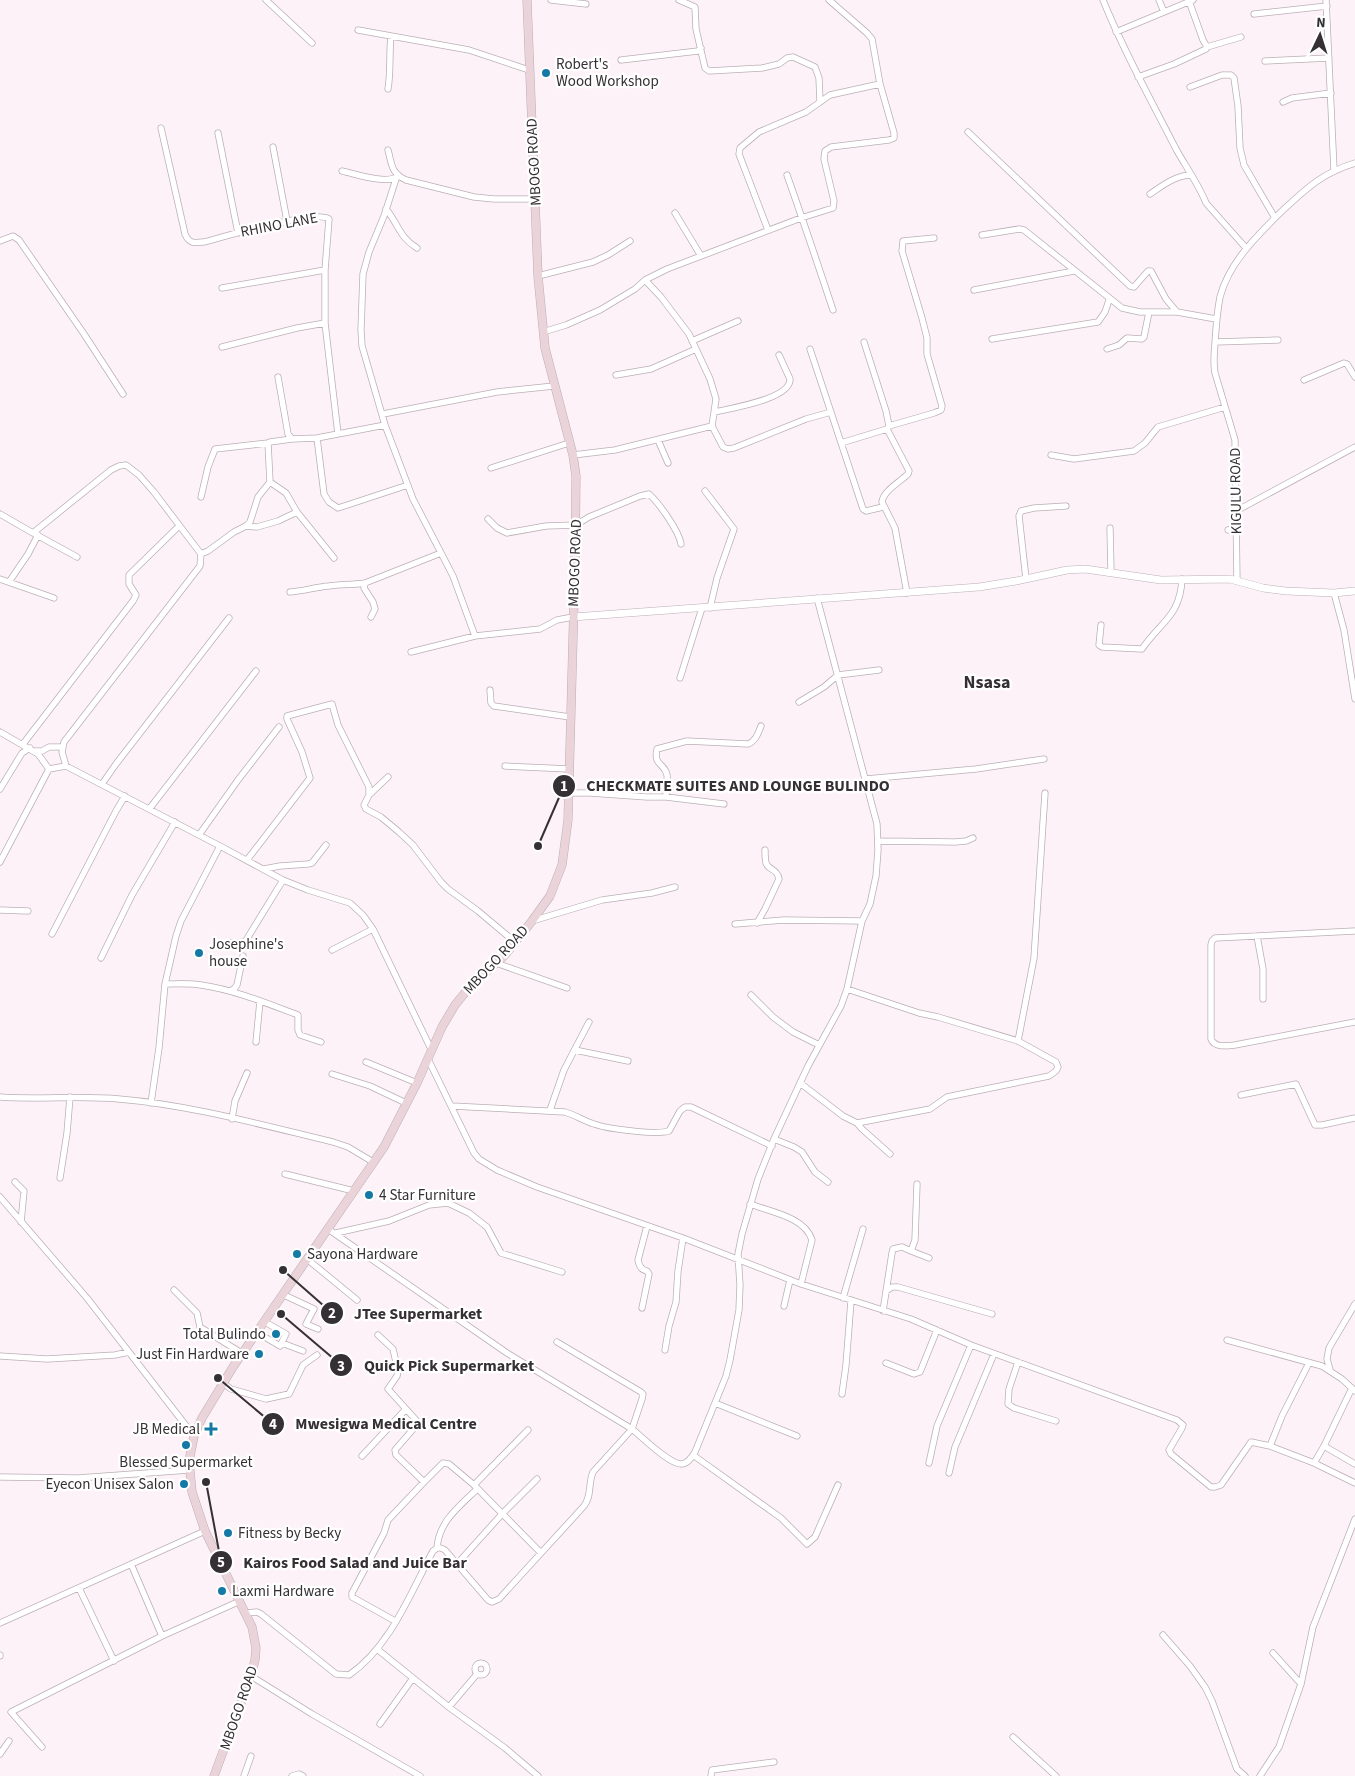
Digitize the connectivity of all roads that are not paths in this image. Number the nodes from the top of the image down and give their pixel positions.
1 (266, 0) edge
2 (527, 0) edge
3 (531, 0) edge
4 (551, 0) edge
5 (679, 0) edge
6 (828, 0) edge
7 (1103, 0) edge
8 (1158, 0) edge
9 (1191, 1) edge
10 (1326, 3) edge
11 (586, 4) dead end
12 (1164, 12) junction
13 (1254, 14) dead end
14 (358, 30) dead end
15 (1116, 32) junction
16 (391, 36) junction
17 (1241, 36) dead end
18 (312, 43) dead end
19 (1207, 47) junction
20 (700, 48) junction
21 (1329, 58) junction
22 (620, 60) dead end
23 (1265, 62) dead end
24 (529, 70) junction
25 (1138, 77) junction
26 (880, 84) junction
27 (1190, 87) dead end
28 (388, 89) dead end
29 (1331, 93) junction
30 (820, 102) junction
31 (1283, 102) dead end
32 (161, 128) dead end
33 (968, 132) dead end
34 (218, 133) dead end
35 (273, 147) dead end
36 (388, 150) dead end
37 (1355, 163) edge
38 (1334, 170) junction
39 (342, 171) dead end
40 (1190, 174) junction
41 (788, 175) dead end
42 (397, 177) junction
43 (1150, 194) dead end
44 (536, 199) junction
45 (386, 209) junction
46 (675, 213) dead end
47 (801, 218) junction
48 (1275, 218) junction
49 (287, 221) junction
50 (768, 230) junction
51 (238, 232) junction
52 (982, 235) dead end
53 (934, 238) dead end
54 (0, 241) edge
55 (630, 241) dead end
56 (418, 248) dead end
57 (1246, 248) junction
58 (701, 256) junction
59 (325, 270) junction
60 (1074, 271) junction
61 (538, 276) junction
62 (645, 280) junction
63 (222, 288) dead end
64 (974, 290) dead end
65 (1109, 300) junction
66 (833, 310) dead end
67 (1149, 312) junction
68 (1177, 312) junction
69 (1216, 319) junction
70 (738, 321) dead end
71 (324, 324) junction
72 (542, 332) junction
73 (992, 339) dead end
74 (1278, 340) dead end
75 (692, 341) junction
76 (864, 342) dead end
77 (1215, 342) junction
78 (222, 347) dead end
79 (1107, 348) dead end
80 (810, 349) dead end
81 (696, 350) junction
82 (779, 355) dead end
83 (616, 375) dead end
84 (1355, 377) edge
85 (278, 378) dead end
86 (1304, 380) dead end
87 (554, 386) junction
88 (123, 394) dead end
89 (1225, 407) junction
90 (715, 412) junction
91 (831, 412) junction
92 (383, 414) junction
93 (385, 425) junction
94 (712, 426) junction
95 (888, 428) junction
96 (338, 434) junction
97 (317, 438) junction
98 (292, 439) junction
99 (658, 440) junction
100 (569, 443) junction
101 (841, 443) junction
102 (268, 444) junction
103 (1355, 448) edge
104 (573, 455) junction
105 (1051, 455) dead end
106 (668, 463) dead end
107 (491, 468) dead end
108 (270, 482) junction
109 (408, 485) junction
110 (705, 491) dead end
111 (201, 496) dead end
112 (1066, 506) dead end
113 (883, 507) junction
114 (1236, 511) junction
115 (297, 512) junction
116 (0, 514) edge
117 (488, 519) dead end
118 (576, 525) junction
119 (179, 526) junction
120 (246, 526) junction
121 (1110, 528) dead end
122 (1236, 528) junction
123 (1228, 530) dead end
124 (36, 534) junction
125 (681, 544) dead end
126 (441, 552) junction
127 (201, 554) junction
128 (77, 557) dead end
129 (334, 558) dead end
130 (1111, 572) junction
131 (1026, 579) junction
132 (1182, 579) junction
133 (0, 580) edge
134 (1237, 581) junction
135 (9, 582) junction
136 (365, 583) junction
137 (1355, 591) edge
138 (290, 592) dead end
139 (907, 593) junction
140 (1334, 593) junction
141 (54, 598) dead end
142 (817, 598) junction
143 (706, 608) junction
144 (371, 617) dead end
145 (573, 617) junction
146 (229, 618) dead end
147 (1101, 625) dead end
148 (475, 636) junction
149 (411, 652) dead end
150 (879, 670) dead end
151 (256, 671) dead end
152 (838, 676) junction
153 (680, 678) dead end
154 (490, 690) dead end
155 (1355, 699) edge
156 (800, 702) dead end
157 (570, 717) junction
158 (761, 726) dead end
159 (279, 727) dead end
160 (1, 734) edge
161 (23, 744) junction
162 (63, 747) junction
163 (32, 750) junction
164 (1044, 759) dead end
165 (66, 766) junction
166 (504, 766) dead end
167 (569, 768) junction
168 (49, 769) junction
169 (388, 777) dead end
170 (866, 779) junction
171 (102, 784) junction
172 (0, 789) edge
173 (1045, 792) dead end
174 (568, 793) junction
175 (369, 795) junction
176 (125, 796) junction
177 (666, 797) junction
178 (724, 804) dead end
179 (150, 808) junction
180 (175, 822) junction
181 (199, 835) junction
182 (973, 838) dead end
183 (878, 841) junction
184 (326, 845) dead end
185 (220, 846) junction
186 (765, 850) dead end
187 (247, 860) junction
188 (0, 862) edge
189 (264, 870) junction
190 (283, 880) junction
191 (675, 887) dead end
192 (0, 910) edge
193 (28, 911) dead end
194 (532, 921) junction
195 (862, 921) junction
196 (757, 923) junction
197 (735, 924) dead end
198 (373, 929) junction
199 (1355, 931) edge
200 (52, 934) dead end
201 (1257, 936) junction
202 (515, 942) junction
203 (216, 944) dead end
204 (332, 950) dead end
205 (243, 956) dead end
206 (101, 958) dead end
207 (496, 963) junction
208 (166, 984) junction
209 (567, 988) dead end
210 (847, 989) junction
211 (230, 990) junction
212 (751, 995) dead end
213 (1263, 999) dead end
214 (260, 1001) junction
215 (589, 1022) dead end
216 (1355, 1022) edge
217 (1018, 1041) junction
218 (256, 1042) dead end
219 (321, 1042) dead end
220 (819, 1045) junction
221 (431, 1049) junction
222 (575, 1050) junction
223 (428, 1059) junction
224 (628, 1061) dead end
225 (366, 1062) dead end
226 (247, 1073) dead end
227 (332, 1074) dead end
228 (417, 1083) junction
229 (800, 1083) junction
230 (1241, 1095) dead end
231 (0, 1097) edge
232 (70, 1097) junction
233 (151, 1103) junction
234 (406, 1103) junction
235 (452, 1106) junction
236 (550, 1110) junction
237 (232, 1118) junction
238 (1355, 1118) edge
239 (857, 1123) junction
240 (774, 1138) junction
241 (772, 1146) junction
242 (890, 1154) dead end
243 (373, 1162) junction
244 (285, 1174) dead end
245 (60, 1178) dead end
246 (15, 1182) dead end
247 (828, 1182) dead end
248 (917, 1184) dead end
249 (354, 1191) junction
250 (0, 1197) edge
251 (750, 1204) junction
252 (22, 1222) junction
253 (646, 1226) junction
254 (328, 1229) junction
255 (863, 1229) dead end
256 (336, 1233) junction
257 (684, 1238) junction
258 (911, 1250) junction
259 (929, 1258) dead end
260 (308, 1259) junction
261 (737, 1260) junction
262 (562, 1272) dead end
263 (790, 1280) junction
264 (801, 1284) junction
265 (174, 1290) dead end
266 (886, 1291) junction
267 (284, 1294) junction
268 (843, 1298) junction
269 (357, 1300) dead end
270 (850, 1300) junction
271 (1355, 1304) edge
272 (784, 1306) dead end
273 (642, 1308) dead end
274 (883, 1311) junction
275 (992, 1314) dead end
276 (265, 1322) junction
277 (318, 1329) dead end
278 (937, 1330) junction
279 (258, 1333) junction
280 (378, 1335) dead end
281 (1227, 1340) dead end
282 (557, 1342) dead end
283 (282, 1343) junction
284 (971, 1345) junction
285 (665, 1350) dead end
286 (302, 1351) dead end
287 (129, 1352) junction
288 (243, 1354) junction
289 (994, 1354) junction
290 (0, 1356) edge
291 (317, 1356) dead end
292 (1018, 1362) junction
293 (886, 1363) dead end
294 (1309, 1363) junction
295 (1330, 1370) junction
296 (223, 1383) junction
297 (1353, 1390) edge
298 (842, 1394) dead end
299 (715, 1403) junction
300 (406, 1409) junction
301 (1056, 1421) dead end
302 (632, 1429) junction
303 (528, 1430) dead end
304 (194, 1436) junction
305 (797, 1436) dead end
306 (1270, 1446) junction
307 (1324, 1446) junction
308 (693, 1455) junction
309 (362, 1456) dead end
310 (929, 1463) dead end
311 (1314, 1463) junction
312 (1355, 1464) edge
313 (189, 1470) junction
314 (949, 1473) dead end
315 (0, 1477) edge
316 (537, 1478) dead end
317 (424, 1482) junction
318 (1355, 1483) edge
319 (838, 1485) dead end
320 (476, 1487) junction
321 (502, 1514) junction
322 (1355, 1519) edge
323 (205, 1531) junction
324 (437, 1548) junction
325 (541, 1553) junction
326 (131, 1564) junction
327 (457, 1564) junction
328 (79, 1588) junction
329 (240, 1601) junction
330 (246, 1613) junction
331 (395, 1621) junction
332 (0, 1622) edge
333 (1163, 1635) dead end
334 (162, 1636) junction
335 (377, 1649) junction
336 (1273, 1653) dead end
337 (114, 1660) junction
338 (477, 1674) dead end
339 (251, 1676) junction
340 (413, 1678) junction
341 (1301, 1684) junction
342 (449, 1707) junction
343 (380, 1724) dead end
344 (1013, 1737) dead end
345 (9, 1741) dead end
346 (42, 1747) dead end
347 (0, 1754) edge
348 (251, 1756) dead end
349 (774, 1762) dead end
350 (214, 1776) edge
351 (244, 1776) edge
352 (292, 1776) edge
353 (303, 1776) edge
354 (420, 1776) edge
355 (538, 1776) edge
356 (711, 1776) edge
357 (1056, 1776) edge
358 (1245, 1776) edge
359 (1260, 1776) edge

1 - 18 street
2 - 3 street
2 - 24 main road, MBOGO ROAD
4 - 11 street
5 - 20 street
6 - 26 street
7 - 15 street
8 - 12 street
9 - 12 street
9 - 19 street
10 - 13 street
10 - 21 street
12 - 15 street
14 - 16 street
15 - 25 street
16 - 24 street
16 - 28 street
17 - 19 street
19 - 25 street
20 - 22 street
20 - 30 street
21 - 23 street
21 - 29 street
24 - 44 main road, MBOGO ROAD
25 - 40 street
26 - 30 street
26 - 47 street
27 - 48 street
29 - 31 street
29 - 38 street
30 - 50 street
32 - 51 street, RHINO LANE
33 - 68 street
34 - 51 street
35 - 49 street
36 - 42 street
37 - 38 street, KIGULU ROAD
38 - 48 street, KIGULU ROAD
39 - 42 street
40 - 43 street
40 - 57 street
41 - 47 street
42 - 44 street
42 - 45 street
44 - 61 main road, MBOGO ROAD
45 - 56 street
45 - 92 street
46 - 58 street
47 - 50 street
47 - 66 street
48 - 57 street, KIGULU ROAD
49 - 51 street, RHINO LANE
49 - 59 street, RHINO LANE
50 - 58 street
52 - 60 street
53 - 95 street
54 - 88 street
55 - 61 street
57 - 69 street, KIGULU ROAD
58 - 62 street
59 - 63 street
59 - 71 street, RHINO LANE
60 - 64 street
60 - 65 street
61 - 72 main road, MBOGO ROAD
62 - 72 street
62 - 75 street
65 - 67 street
65 - 73 street
67 - 68 street
67 - 79 street
68 - 69 street
69 - 77 street, KIGULU ROAD
70 - 75 street
71 - 78 street
71 - 96 street, RHINO LANE
72 - 87 main road, MBOGO ROAD
74 - 77 street
75 - 81 street
76 - 95 street
77 - 89 street, KIGULU ROAD
80 - 91 street
81 - 83 street
81 - 90 street
82 - 90 street
84 - 86 street
85 - 98 street
87 - 92 street
87 - 100 main road, MBOGO ROAD
89 - 105 street
89 - 114 street, KIGULU ROAD
90 - 94 street
91 - 94 street
91 - 101 street
92 - 93 street
93 - 96 street
93 - 109 street
94 - 99 street
95 - 101 street
95 - 113 street
96 - 97 street
97 - 98 street
97 - 109 street
98 - 102 street
99 - 104 street
99 - 106 street
100 - 104 main road, MBOGO ROAD
100 - 107 street
101 - 113 street
102 - 108 street
102 - 111 street
103 - 114 street
104 - 118 main road, MBOGO ROAD
108 - 115 street
108 - 120 street
109 - 126 street
110 - 143 street
112 - 131 street
113 - 139 street
114 - 122 street, KIGULU ROAD
115 - 120 street
115 - 129 street
116 - 124 street
117 - 118 street
118 - 125 street
118 - 145 main road, MBOGO ROAD
119 - 124 street
119 - 127 street
119 - 161 street
120 - 127 street
121 - 130 street
122 - 123 street
122 - 134 street, KIGULU ROAD
124 - 128 street
124 - 135 street
126 - 136 street
126 - 148 street
127 - 162 street
130 - 131 street
130 - 132 street
131 - 139 street
132 - 134 street
132 - 147 street
133 - 135 street
134 - 140 street
135 - 141 street
136 - 138 street
136 - 144 street
137 - 140 street
139 - 142 street
140 - 155 street
142 - 143 street
142 - 152 street
143 - 145 street
143 - 153 street
145 - 148 street
145 - 157 main road, MBOGO ROAD
146 - 171 street
148 - 149 street
150 - 152 street
151 - 179 street
152 - 156 street
152 - 170 street
154 - 157 street
157 - 167 main road, MBOGO ROAD
158 - 177 street
159 - 181 street
160 - 161 street
161 - 163 street
162 - 163 street
162 - 165 street
163 - 168 street
163 - 172 street
164 - 170 street
165 - 168 street
165 - 171 street
166 - 167 street
167 - 174 main road, MBOGO ROAD
168 - 188 street
169 - 175 street
170 - 183 street
171 - 176 street
173 - 217 street
174 - 177 street
174 - 194 main road, MBOGO ROAD
175 - 187 street
175 - 202 street
176 - 179 street
176 - 200 street
177 - 178 street
179 - 180 street
180 - 181 street
180 - 206 street
181 - 185 street
182 - 183 street
183 - 195 street
184 - 189 street
185 - 187 street
185 - 208 street
186 - 196 street
187 - 189 street
189 - 190 street
190 - 198 street
190 - 203 street
191 - 194 street
192 - 193 street
194 - 202 main road, MBOGO ROAD
195 - 196 street
195 - 210 street
196 - 197 street
198 - 204 street
198 - 221 street
199 - 201 street
201 - 213 street
201 - 216 street
202 - 207 main road, MBOGO ROAD
205 - 211 street
207 - 209 street
207 - 221 main road, MBOGO ROAD
208 - 211 street
208 - 233 street
210 - 217 street
210 - 220 street
211 - 214 street
212 - 220 street
214 - 218 street
214 - 219 street
215 - 222 street
217 - 239 street
220 - 229 street
221 - 223 main road, MBOGO ROAD
222 - 224 street
222 - 236 street
223 - 228 main road, MBOGO ROAD
223 - 235 street
225 - 228 street
226 - 237 street
227 - 234 street
228 - 234 main road, MBOGO ROAD
229 - 239 street
229 - 240 street
230 - 238 street
231 - 232 street
232 - 233 street
232 - 245 street
233 - 237 street
234 - 243 main road, MBOGO ROAD
235 - 236 street
235 - 253 street
236 - 241 street
237 - 243 street
239 - 242 street
240 - 241 street
240 - 247 street
241 - 251 street
243 - 249 main road, MBOGO ROAD
244 - 249 street
246 - 252 street
248 - 258 street
249 - 254 main road, MBOGO ROAD
250 - 252 street
251 - 261 street
251 - 264 street
252 - 287 street
253 - 257 street
253 - 273 street
254 - 256 street
254 - 260 main road, MBOGO ROAD
255 - 268 street
256 - 262 street
256 - 302 street
257 - 261 street
257 - 285 street
258 - 259 street
258 - 266 street
260 - 267 main road, MBOGO ROAD
260 - 269 street
261 - 263 street
261 - 299 street
263 - 264 street
263 - 272 street
264 - 268 street
265 - 288 street
266 - 274 street
266 - 275 street
267 - 276 main road, MBOGO ROAD
267 - 277 street
268 - 270 street
270 - 274 street
270 - 298 street
271 - 295 street
274 - 278 street
276 - 279 main road, MBOGO ROAD
276 - 283 street
278 - 284 street
278 - 293 street
279 - 283 street
279 - 288 main road, MBOGO ROAD
280 - 300 street
281 - 294 street
282 - 302 street
283 - 286 street
284 - 289 street
284 - 310 street
287 - 290 street
287 - 304 street
288 - 296 main road, MBOGO ROAD
289 - 292 street
289 - 314 street
291 - 296 street
292 - 301 street
292 - 306 street
294 - 295 street
294 - 306 street
295 - 297 street
296 - 304 main road, MBOGO ROAD
297 - 307 street
299 - 305 street
299 - 308 street
300 - 309 street
300 - 317 street
302 - 308 street
302 - 325 street
303 - 320 street
304 - 313 main road, MBOGO ROAD
306 - 311 street
307 - 311 street
307 - 312 street
308 - 319 street
311 - 318 street
313 - 315 street
313 - 323 main road, MBOGO ROAD
316 - 321 street
317 - 320 street
317 - 331 street
320 - 321 street
320 - 324 street
321 - 325 street
321 - 327 street
322 - 341 street
323 - 326 street
323 - 329 main road, MBOGO ROAD
324 - 327 street
324 - 331 street
325 - 327 street
326 - 328 street
326 - 334 street
328 - 332 street
328 - 337 street
329 - 330 main road, MBOGO ROAD
329 - 334 street
330 - 335 street
330 - 339 main road, MBOGO ROAD
331 - 335 street
333 - 358 street
334 - 337 street
335 - 340 street
336 - 341 street
337 - 346 street
338 - 342 street
339 - 350 main road, MBOGO ROAD
339 - 354 street
340 - 342 street
340 - 343 street
341 - 359 street
342 - 355 street
344 - 357 street
345 - 347 street
348 - 351 street
349 - 356 street
352 - 353 street

